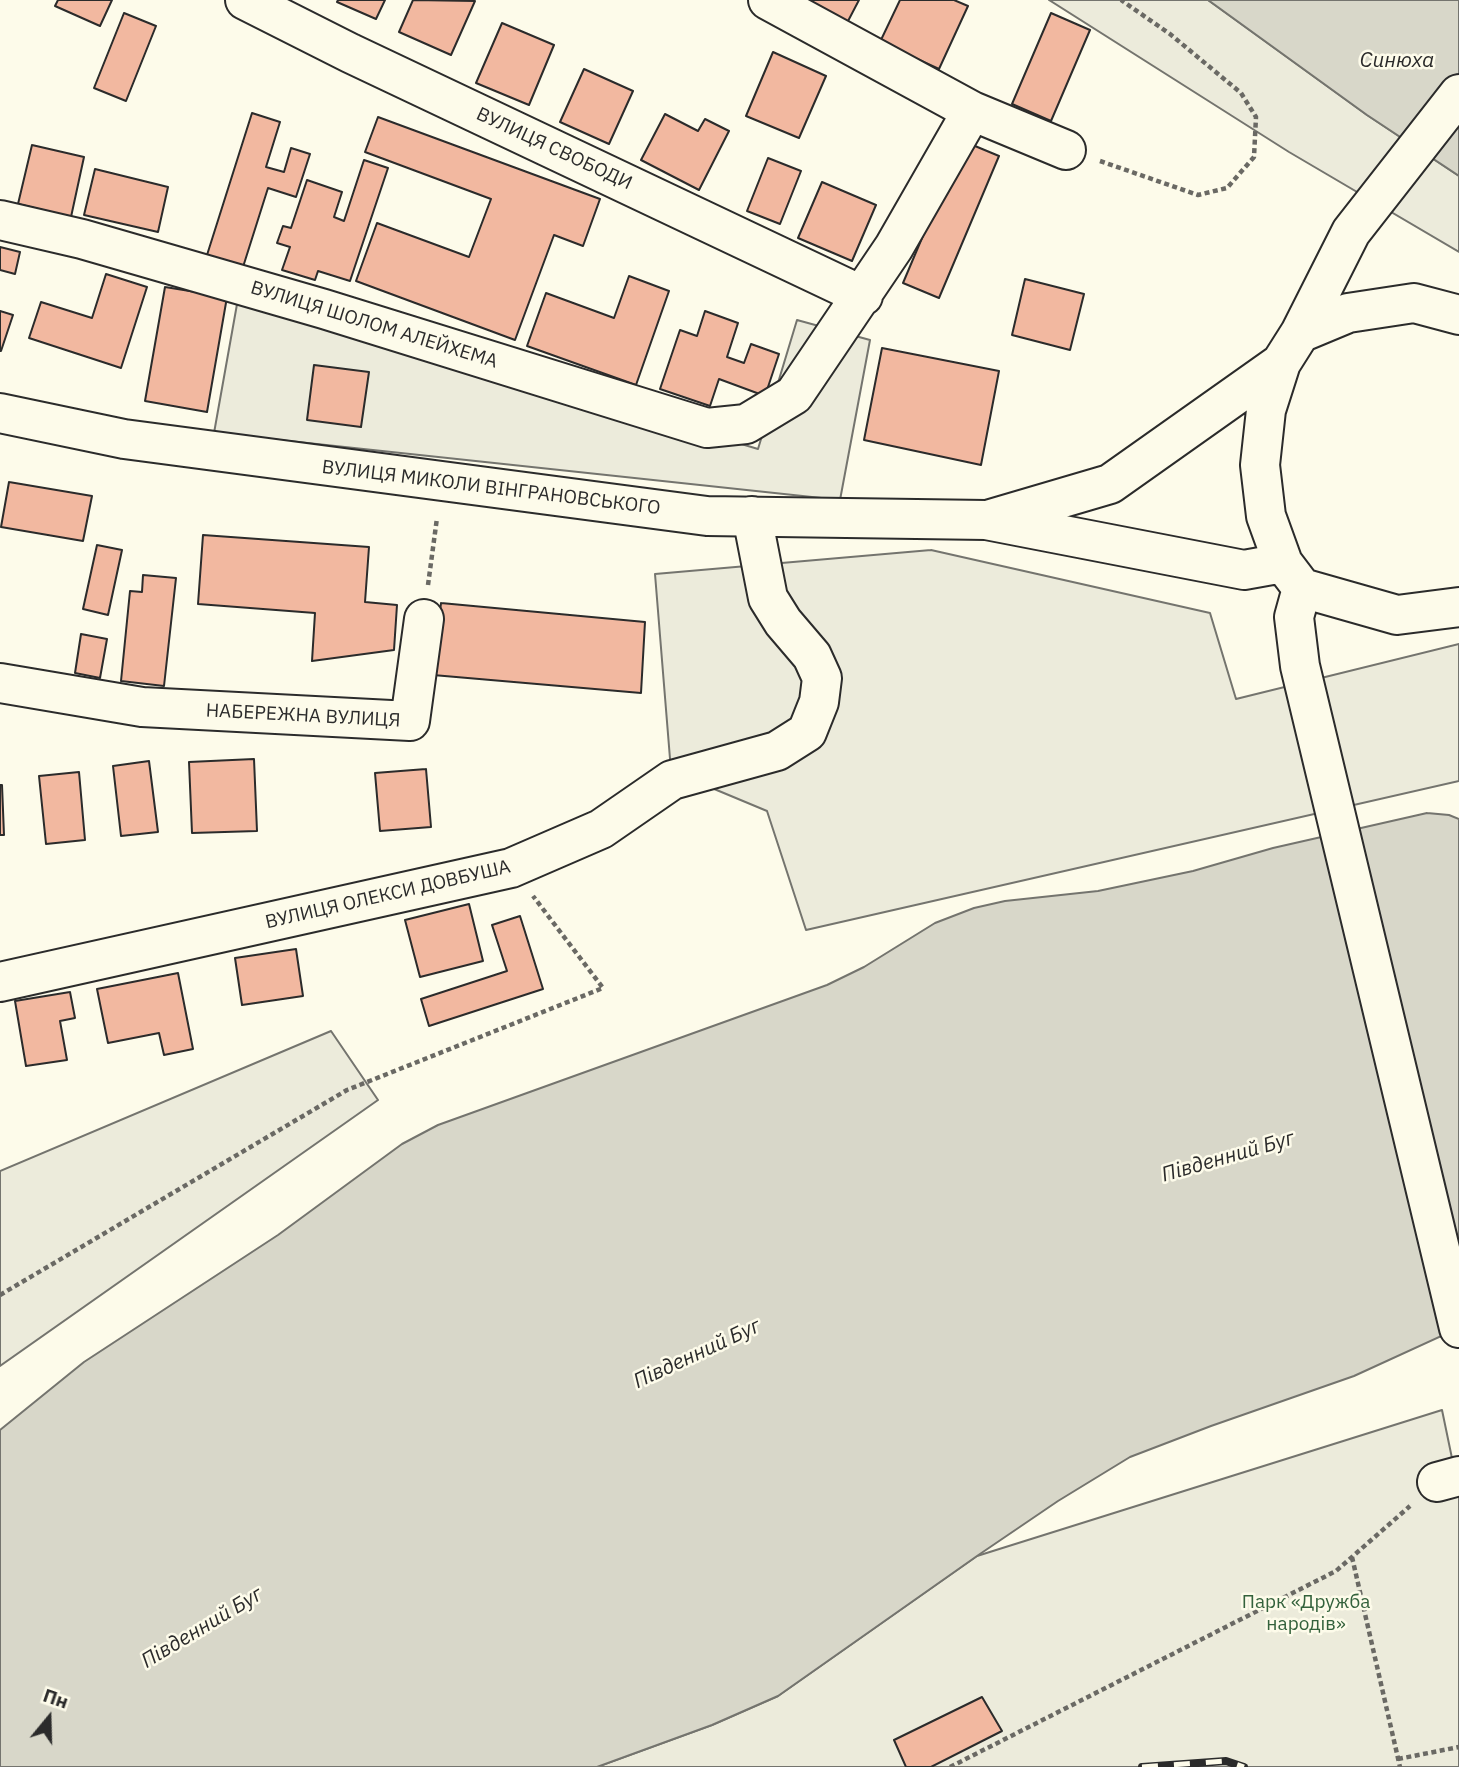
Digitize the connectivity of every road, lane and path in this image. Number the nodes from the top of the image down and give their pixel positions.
1 (245, 0) edge
2 (768, 0) edge
3 (1121, 0) edge
4 (1459, 94) edge
5 (972, 111) junction
6 (1066, 150) joint
7 (0, 220) edge
8 (863, 296) junction
9 (1459, 315) edge
10 (1290, 348) junction
11 (0, 413) edge
12 (442, 482) junction
13 (752, 516) junction
14 (986, 520) junction
15 (1292, 576) junction
16 (1459, 607) edge
17 (424, 619) joint
18 (0, 683) edge
19 (511, 868) junction
20 (0, 982) edge
21 (0, 1295) edge
22 (1459, 1328) edge
23 (1448, 1479) edge
24 (1352, 1556) junction
25 (1459, 1747) edge
26 (1398, 1759) junction
27 (950, 1767) edge
28 (1400, 1767) edge

1 - 8 street, ВУЛИЦЯ СВОБОДИ
2 - 5 street
3 - 6 path
4 - 10 street
5 - 6 street
5 - 8 street
7 - 8 street, ВУЛИЦЯ ШОЛОМ АЛЕЙХЕМА
9 - 10 street
10 - 14 street, ВУЛИЦЯ МИКОЛИ ВІНГРАНОВСЬКОГО
10 - 15 street
11 - 12 street, ВУЛИЦЯ МИКОЛИ ВІНГРАНОВСЬКОГО
12 - 13 street, ВУЛИЦЯ МИКОЛИ ВІНГРАНОВСЬКОГО
12 - 17 path
13 - 14 street, ВУЛИЦЯ МИКОЛИ ВІНГРАНОВСЬКОГО
13 - 19 street, ВУЛИЦЯ ОЛЕКСИ ДОВБУША
14 - 15 street, ВУЛИЦЯ МИКОЛИ ВІНГРАНОВСЬКОГО
15 - 16 street
15 - 22 street
17 - 18 street, НАБЕРЕЖНА ВУЛИЦЯ
19 - 20 street, ВУЛИЦЯ ОЛЕКСИ ДОВБУША
19 - 21 path
23 - 24 path
24 - 26 path
24 - 27 path
25 - 26 path
26 - 28 path

